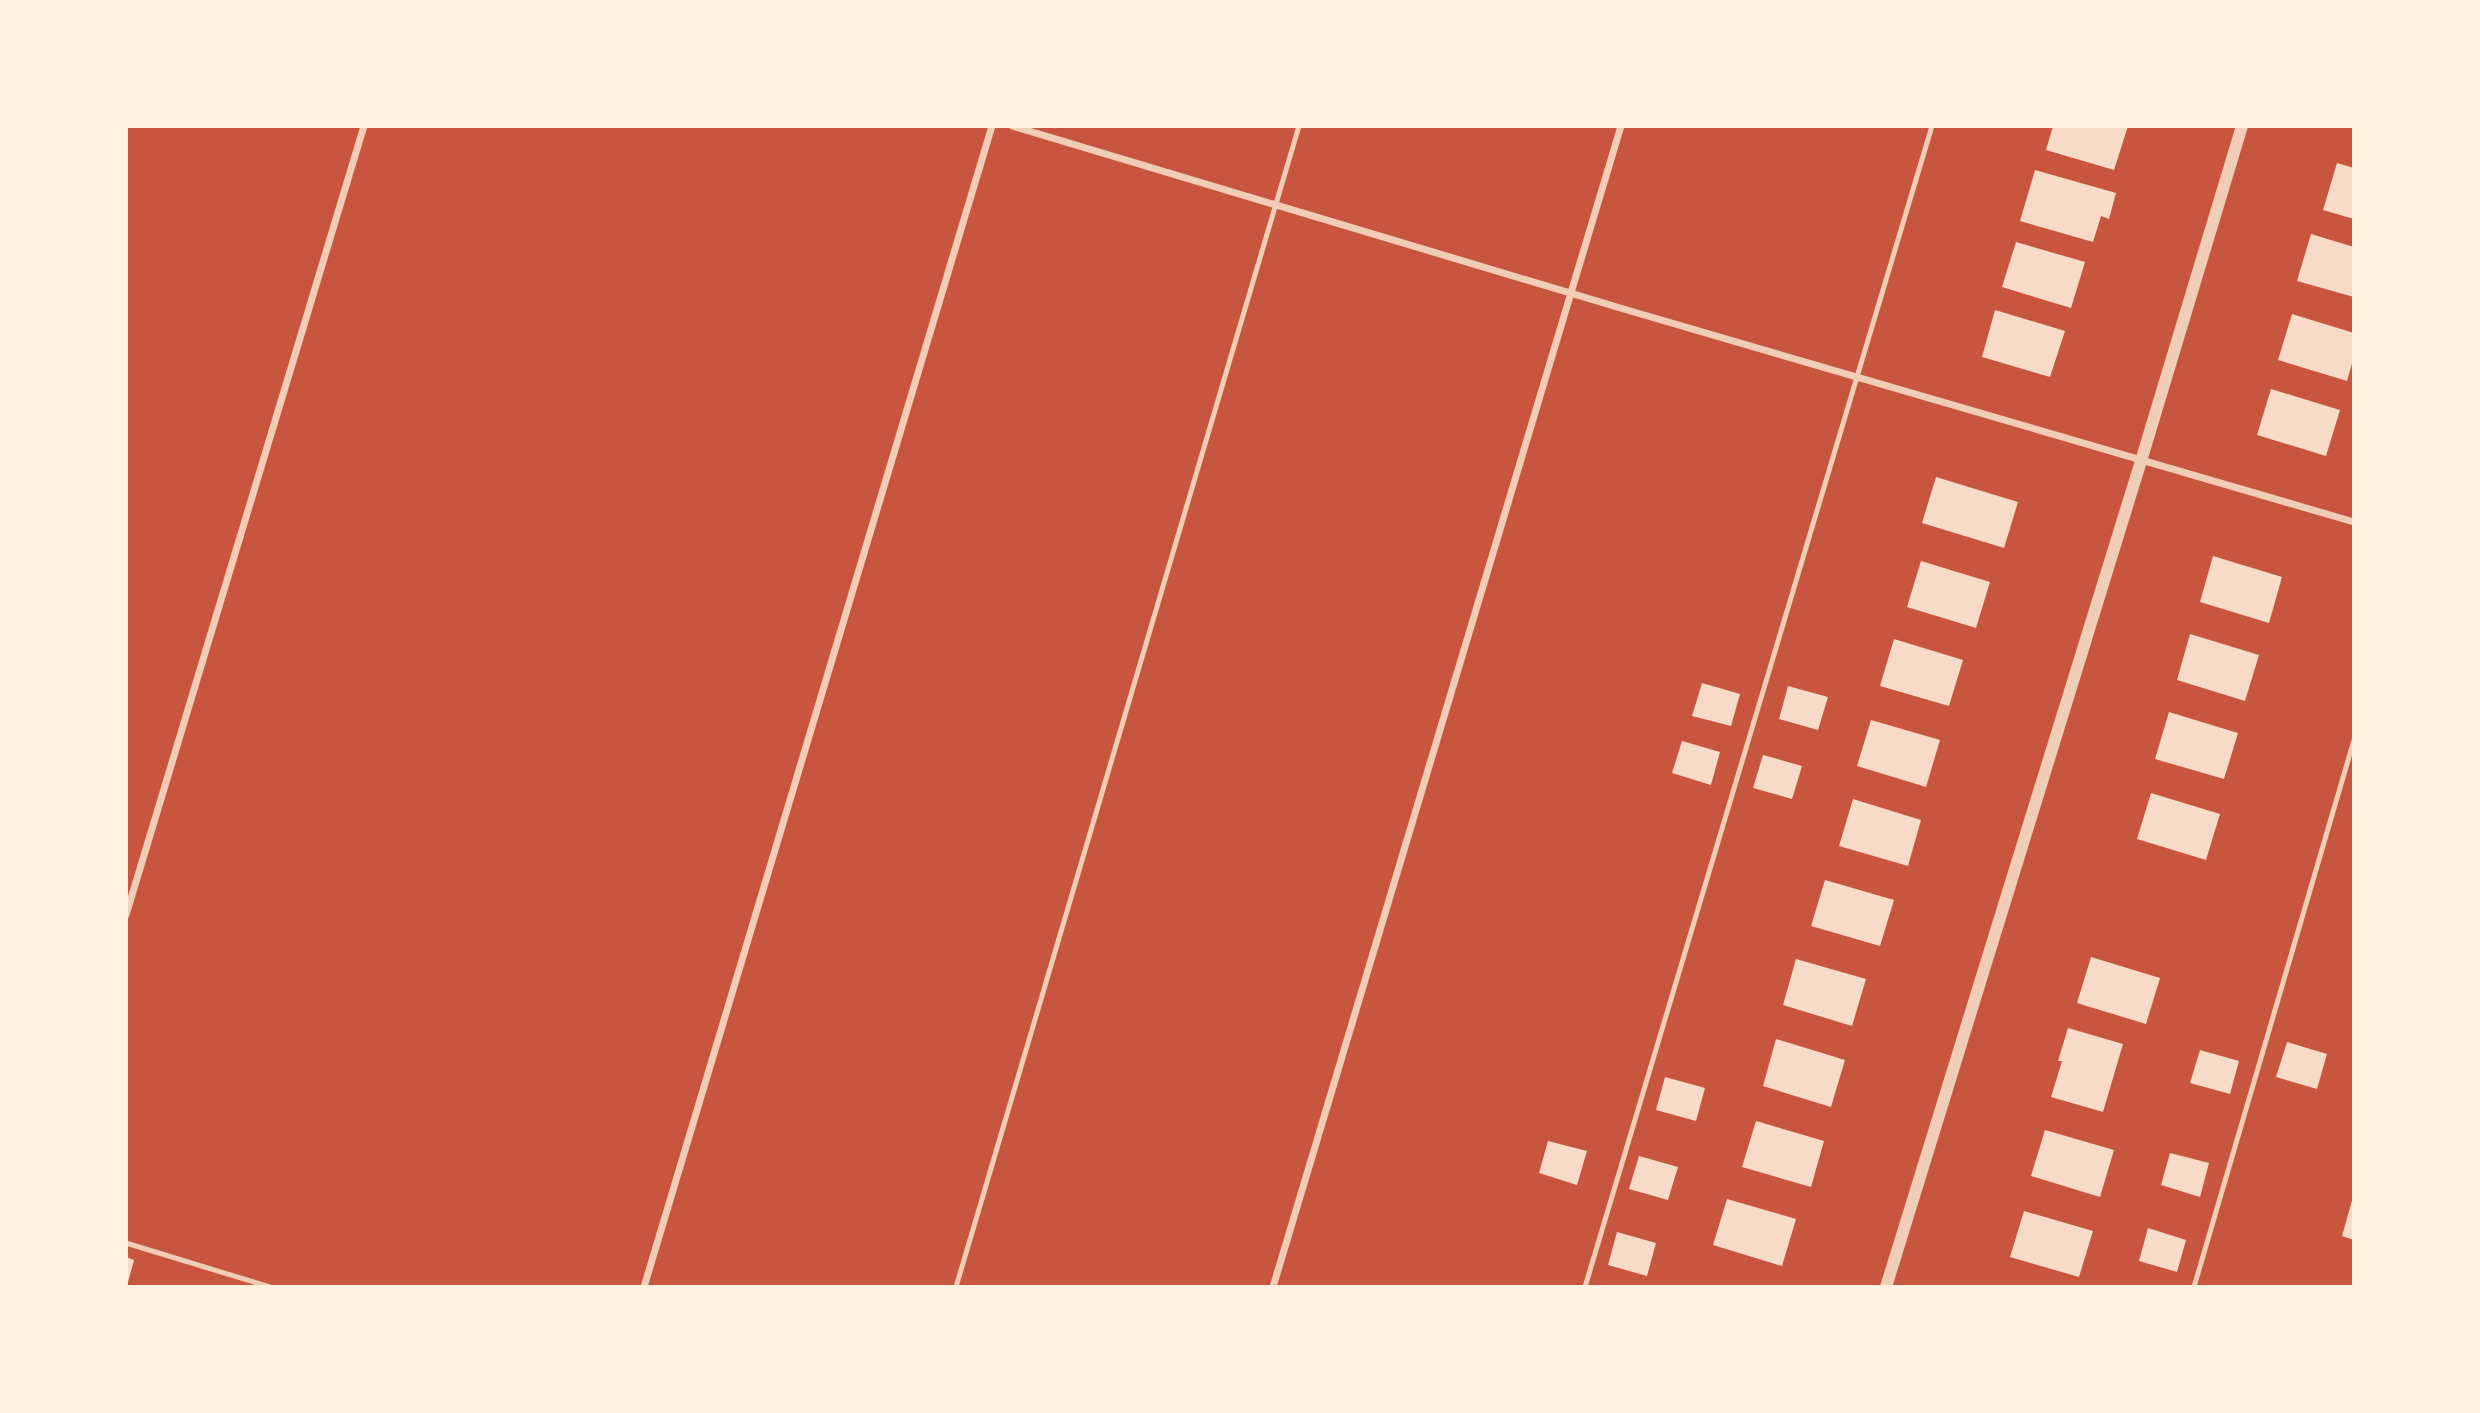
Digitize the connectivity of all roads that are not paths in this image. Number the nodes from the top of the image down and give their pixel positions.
1 (364, 126) edge
2 (992, 126) edge
3 (1012, 126) edge
4 (1299, 126) edge
5 (1621, 126) edge
6 (1932, 126) edge
7 (2242, 126) edge
8 (1276, 205) junction
9 (1571, 293) junction
10 (1856, 377) junction
11 (2141, 461) junction
12 (2354, 522) edge
13 (2354, 740) edge
14 (126, 915) edge
15 (126, 1243) edge
16 (270, 1287) edge
17 (644, 1287) edge
18 (956, 1287) edge
19 (1273, 1287) edge
20 (1585, 1287) edge
21 (1886, 1287) edge
22 (2193, 1287) edge

1 - 14 street
2 - 17 street
3 - 8 street
4 - 8 lane
5 - 9 street
6 - 10 lane
7 - 11 street
8 - 9 street
8 - 18 lane
9 - 10 street
9 - 19 street
10 - 11 street
10 - 20 lane
11 - 12 street
11 - 21 street
13 - 22 lane
15 - 16 lane

